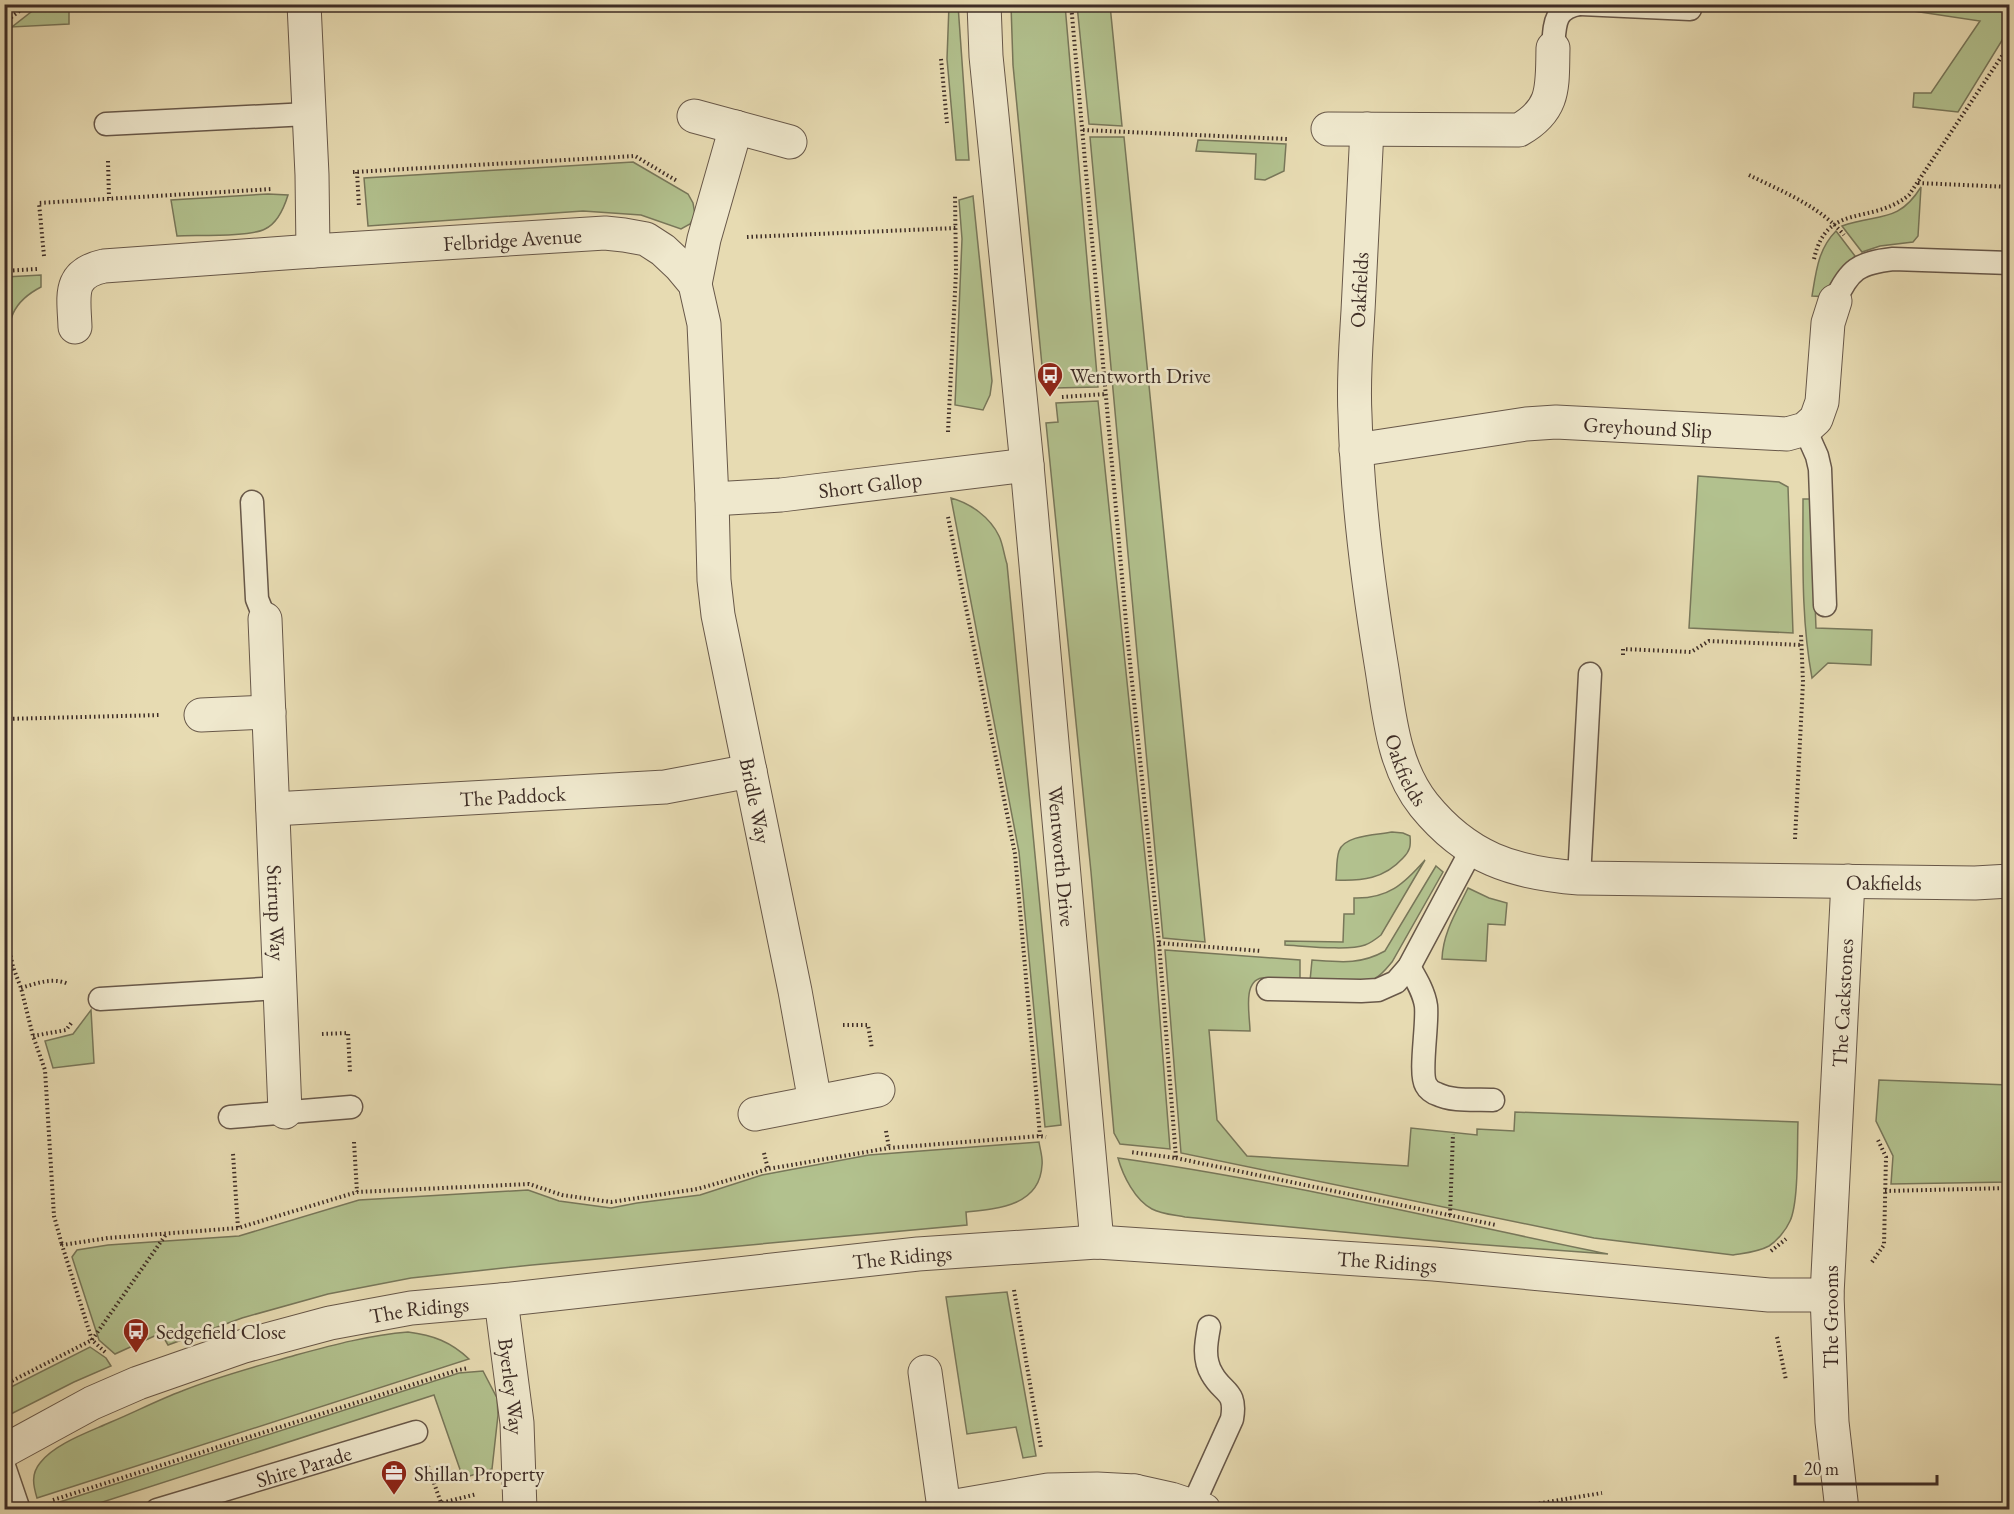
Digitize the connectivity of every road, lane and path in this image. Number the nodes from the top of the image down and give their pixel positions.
1 (28, 4) edge
2 (304, 4) edge
3 (984, 4) edge
4 (1580, 4) edge
5 (1690, 9) dead end
6 (4, 23) edge
7 (2010, 44) edge
8 (1553, 48) joint
9 (941, 57) dead end
10 (308, 114) junction
11 (694, 116) dead end
12 (106, 124) dead end
13 (948, 124) dead end
14 (736, 127) junction
15 (1328, 129) dead end
16 (1367, 129) junction
17 (1083, 130) dead end
18 (1290, 139) dead end
19 (790, 142) dead end
20 (108, 161) dead end
21 (1749, 175) dead end
22 (1918, 183) junction
23 (2010, 187) edge
24 (955, 191) dead end
25 (109, 198) dead end
26 (1834, 224) junction
27 (956, 228) junction
28 (704, 239) junction
29 (313, 251) junction
30 (2010, 263) edge
31 (1813, 264) dead end
32 (1863, 265) junction
33 (695, 284) junction
34 (1835, 301) joint
35 (75, 327) dead end
36 (1106, 394) dead end
37 (1061, 397) dead end
38 (1805, 429) junction
39 (1356, 450) junction
40 (1027, 465) junction
41 (945, 476) junction
42 (712, 499) junction
43 (252, 502) dead end
44 (1825, 606) dead end
45 (265, 619) joint
46 (1800, 623) dead end
47 (1802, 645) junction
48 (1590, 674) joint
49 (269, 712) junction
50 (201, 715) joint
51 (4, 719) edge
52 (750, 771) junction
53 (273, 809) junction
54 (1472, 849) junction
55 (1579, 878) junction
56 (1848, 881) junction
57 (2010, 881) edge
58 (1793, 882) junction
59 (4, 924) edge
60 (1159, 943) dead end
61 (1272, 952) dead end
62 (12, 967) junction
63 (1409, 967) junction
64 (4, 970) edge
65 (21, 988) junction
66 (280, 988) junction
67 (1268, 989) dead end
68 (92, 998) junction
69 (33, 1036) junction
70 (878, 1090) dead end
71 (1448, 1098) junction
72 (1493, 1100) dead end
73 (815, 1102) junction
74 (351, 1107) dead end
75 (285, 1112) junction
76 (755, 1114) dead end
77 (230, 1117) joint
78 (1836, 1124) joint
79 (1040, 1136) dead end
80 (1176, 1158) dead end
81 (2010, 1188) edge
82 (1450, 1215) junction
83 (1499, 1226) dead end
84 (238, 1228) dead end
85 (167, 1233) dead end
86 (1097, 1242) junction
87 (62, 1245) dead end
88 (1007, 1248) junction
89 (1866, 1271) dead end
90 (1827, 1295) junction
91 (501, 1300) junction
92 (1209, 1327) dead end
93 (92, 1340) dead end
94 (508, 1361) junction
95 (925, 1372) dead end
96 (416, 1432) joint
97 (4, 1451) edge
98 (4, 1466) edge
99 (1048, 1490) junction
100 (1602, 1493) dead end
101 (519, 1496) edge
102 (1136, 1500) edge
103 (46, 1502) dead end
104 (441, 1503) junction
105 (1198, 1507) edge
106 (18, 1509) edge
107 (157, 1509) edge
108 (421, 1509) edge
109 (944, 1509) edge
110 (1499, 1509) edge
111 (1842, 1509) edge

1 - 6 path
2 - 10 street
3 - 40 street, Wentworth Drive
4 - 5 lane
4 - 8 lane
7 - 22 path
8 - 16 street
9 - 13 path
10 - 12 lane
10 - 29 street
11 - 14 street
14 - 19 street
14 - 28 street, Felbridge Avenue
15 - 16 street
16 - 39 street, Oakfields
17 - 18 path
20 - 25 path
21 - 26 path
22 - 23 path
22 - 26 path
24 - 27 path
26 - 31 path
26 - 32 path
27 - 28 path
27 - 41 path
28 - 33 street, Felbridge Avenue
29 - 33 street, Felbridge Avenue
29 - 35 street, Felbridge Avenue
30 - 32 lane
32 - 34 lane
33 - 42 street, Felbridge Avenue
34 - 38 street
36 - 37 path
38 - 39 street, Greyhound Slip
38 - 44 lane
39 - 54 street, Oakfields
40 - 41 street, Short Gallop
40 - 86 street, Wentworth Drive
41 - 42 street, Short Gallop
41 - 79 path
42 - 52 street, Bridle Way
43 - 45 lane
45 - 49 street, Stirrup Way
46 - 47 path
47 - 48 path
47 - 58 path
48 - 55 lane
49 - 50 street
49 - 53 street, Stirrup Way
50 - 51 path
52 - 53 street, The Paddock
52 - 73 street, Bridle Way
53 - 66 street, Stirrup Way
54 - 55 street, Oakfields
54 - 63 lane
55 - 58 street, Oakfields
56 - 57 street, Oakfields
56 - 58 street, Oakfields
56 - 78 street, The Cackstones
59 - 62 path
60 - 61 path
62 - 64 path
62 - 65 path
63 - 67 lane
63 - 71 lane
65 - 68 path
65 - 69 path
66 - 68 lane
66 - 75 street, Stirrup Way
68 - 69 path
69 - 87 path
70 - 73 street
71 - 72 lane
71 - 82 path
73 - 76 street
74 - 75 lane
75 - 77 lane
77 - 84 path
78 - 90 street, The Grooms
80 - 82 path
81 - 89 path
82 - 83 path
85 - 93 path
86 - 88 street, The Ridings
86 - 90 street, The Ridings
88 - 91 street, The Ridings
88 - 99 path
90 - 111 street, The Grooms
91 - 94 street, Byerley Way
91 - 97 street, The Ridings
92 - 105 lane
94 - 101 street, Byerley Way
94 - 103 path
95 - 109 street
96 - 104 path
96 - 107 lane, Shire Parade
98 - 106 lane
99 - 102 street
99 - 109 street
100 - 110 path
101 - 104 path
102 - 105 street
104 - 108 path

